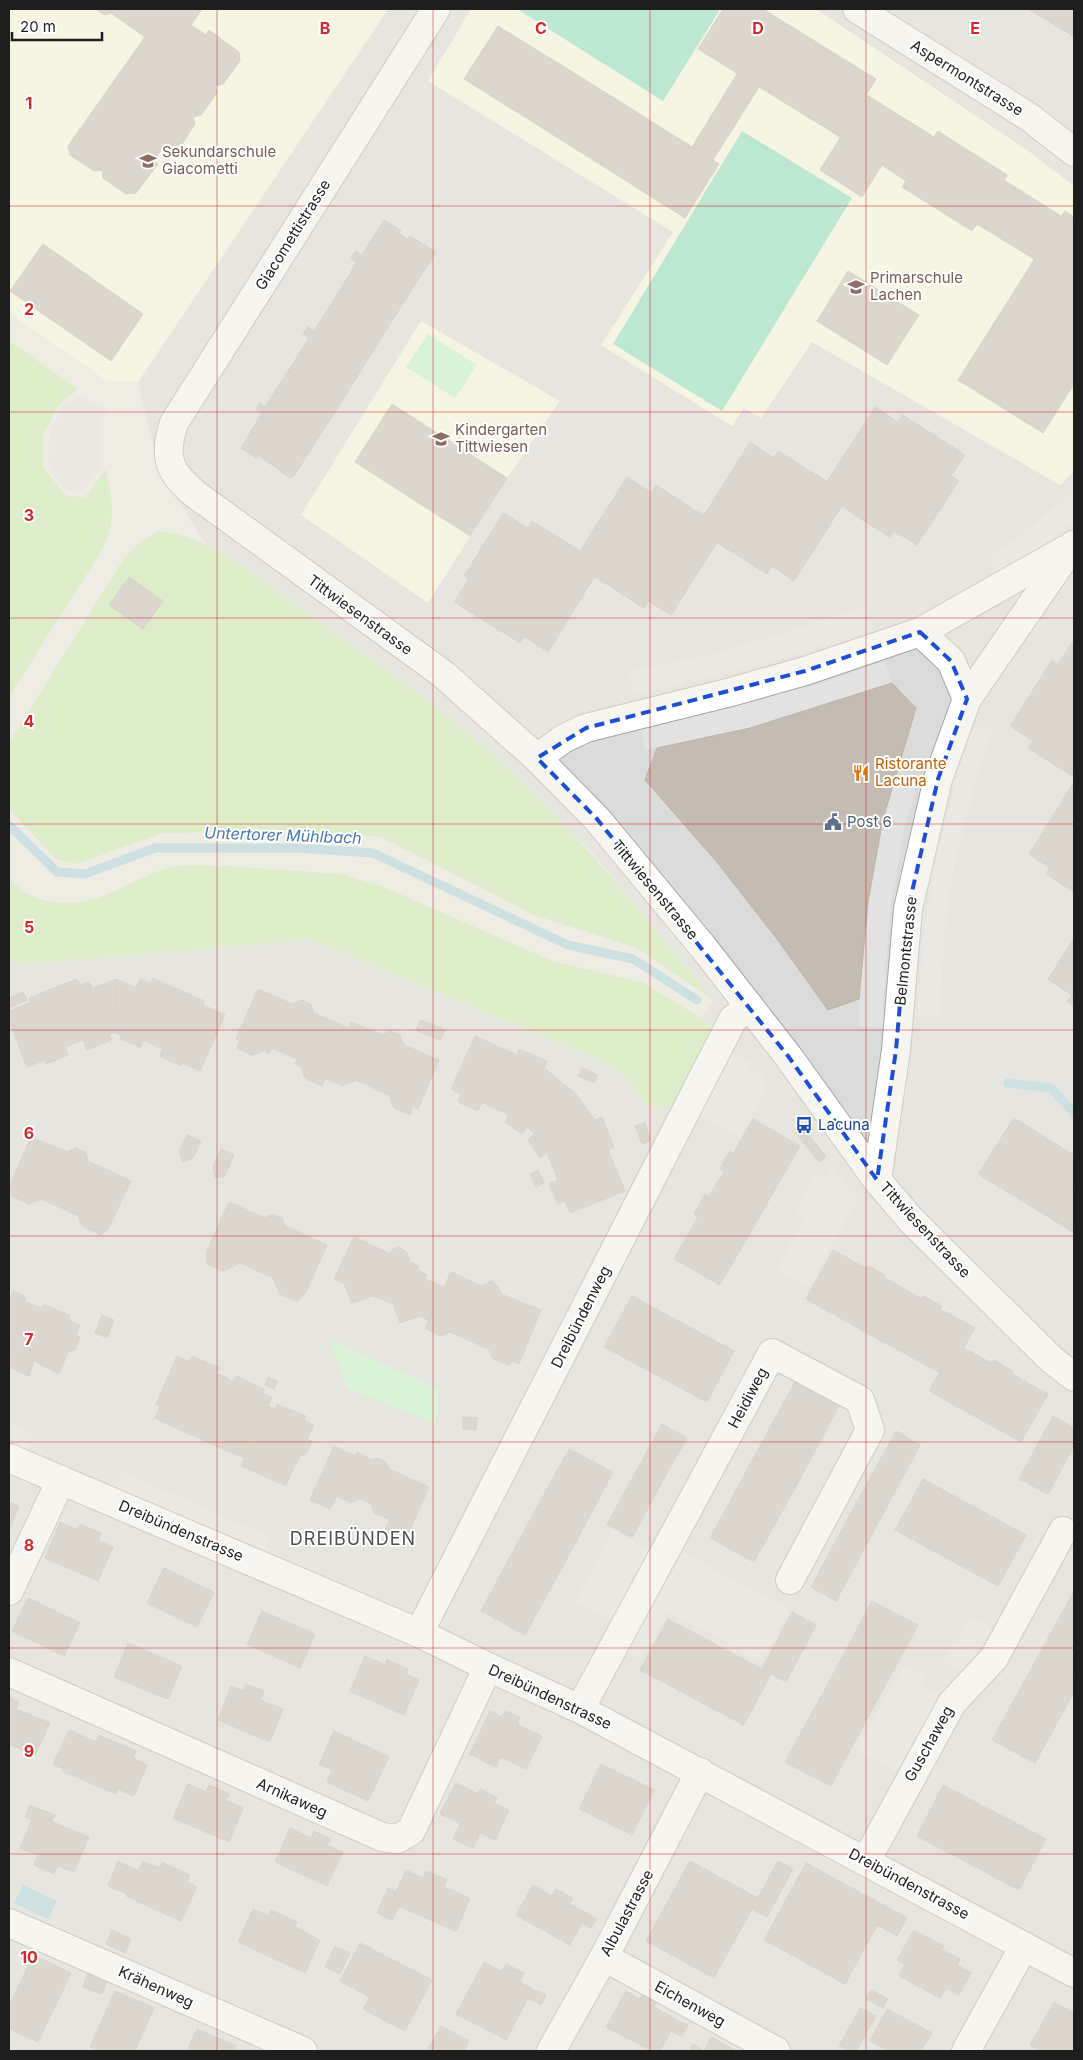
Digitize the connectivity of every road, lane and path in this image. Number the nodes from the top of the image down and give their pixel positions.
1 (436, 9) edge
2 (857, 9) edge
3 (1074, 152) edge
4 (172, 468) joint
5 (1074, 545) edge
6 (920, 632) junction
7 (967, 699) junction
8 (537, 758) junction
9 (749, 1006) junction
10 (877, 1180) junction
11 (1074, 1377) edge
12 (9, 1458) edge
13 (60, 1480) junction
14 (1063, 1532) dead end
15 (790, 1580) dead end
16 (9, 1591) edge
17 (419, 1633) junction
18 (488, 1668) junction
19 (9, 1672) edge
20 (580, 1709) junction
21 (700, 1772) junction
22 (866, 1861) junction
23 (9, 1922) edge
24 (1024, 1946) junction
25 (604, 1957) junction
26 (1074, 1973) edge
27 (303, 2051) edge
28 (551, 2051) edge
29 (776, 2051) edge
30 (966, 2051) edge

1 - 4 street, Giacomettistrasse
2 - 3 street, Aspermontstrasse
4 - 8 street, Tittwiesenstrasse
5 - 6 street, Belmontstrasse
5 - 7 street, Belmontstrasse
6 - 7 street
6 - 8 street, Belmontstrasse
7 - 10 street, Belmontstrasse
8 - 9 street, Tittwiesenstrasse
9 - 10 street, Tittwiesenstrasse
9 - 17 street, Dreibündenweg
10 - 11 street, Tittwiesenstrasse
12 - 13 street, Dreibündenstrasse
13 - 16 street
13 - 17 street, Dreibündenstrasse
14 - 22 street, Guschaweg
15 - 20 street, Heidiweg
17 - 18 street, Dreibündenstrasse
18 - 19 street, Arnikaweg
18 - 20 street, Dreibündenstrasse
20 - 21 street, Dreibündenstrasse
21 - 22 street, Dreibündenstrasse
21 - 25 street, Albulastrasse
22 - 24 street, Dreibündenstrasse
23 - 27 street, Krähenweg
24 - 26 street, Dreibündenstrasse
24 - 30 street
25 - 28 street, Albulastrasse
25 - 29 street, Eichenweg

